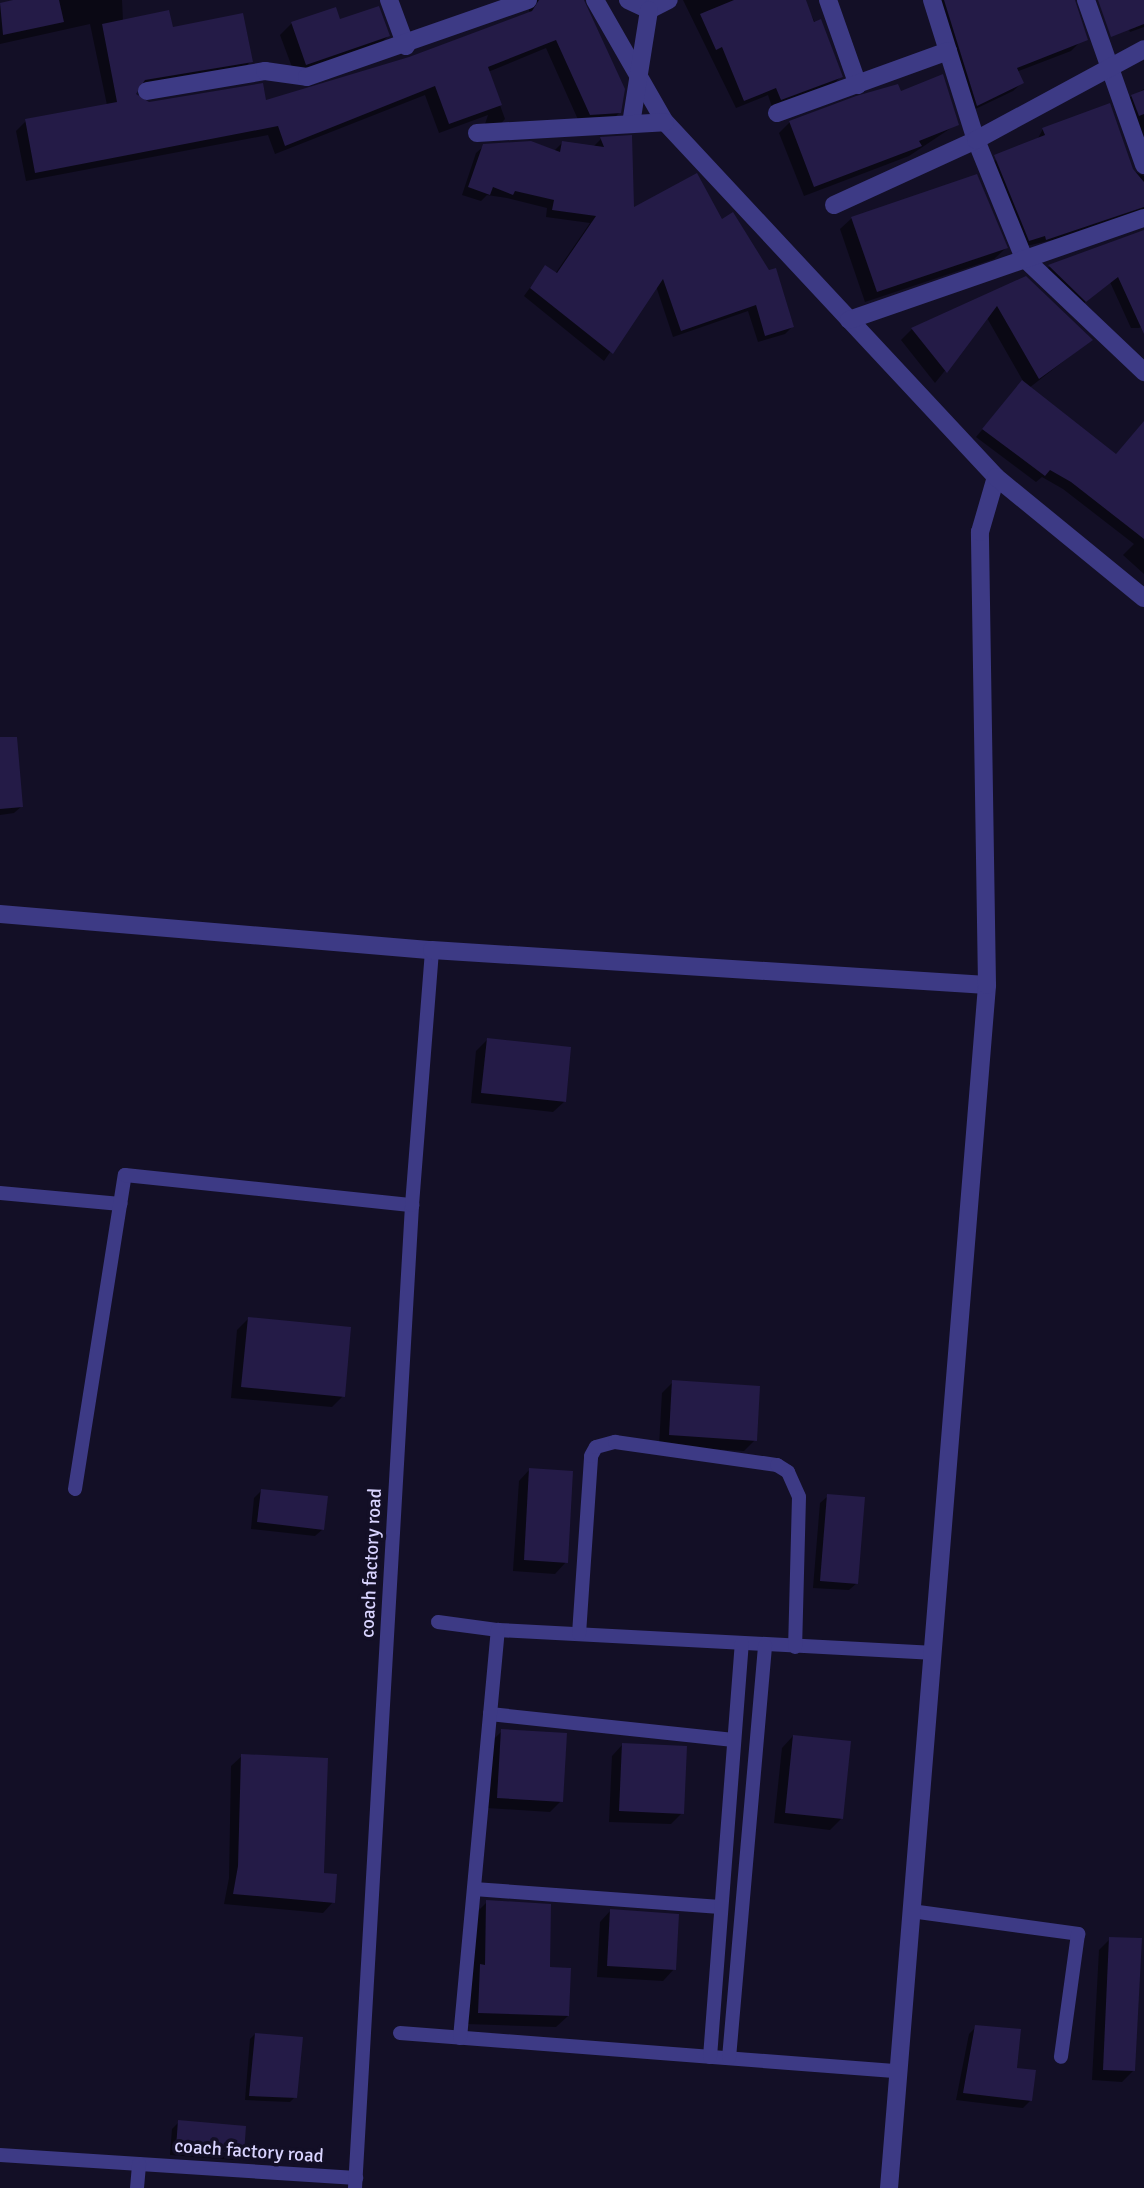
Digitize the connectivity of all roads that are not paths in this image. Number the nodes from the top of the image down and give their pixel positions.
1 (389, 0) edge
2 (528, 0) edge
3 (595, 0) edge
4 (628, 0) edge
5 (669, 0) edge
6 (828, 0) edge
7 (932, 0) edge
8 (1086, 0) edge
9 (649, 10) junction
10 (406, 46) junction
11 (1144, 49) edge
12 (948, 51) junction
13 (1111, 66) junction
14 (640, 78) junction
15 (858, 85) junction
16 (147, 91) dead end
17 (777, 113) dead end
18 (665, 122) junction
19 (631, 124) junction
20 (477, 133) dead end
21 (976, 140) junction
22 (1144, 165) edge
23 (834, 205) dead end
24 (1144, 218) edge
25 (1024, 258) junction
26 (849, 320) junction
27 (1144, 372) edge
28 (996, 477) junction
29 (1143, 595) edge
30 (0, 914) edge
31 (432, 950) junction
32 (987, 985) junction
33 (0, 1193) edge
34 (121, 1204) junction
35 (412, 1205) junction
36 (75, 1489) dead end
37 (438, 1622) dead end
38 (498, 1630) junction
39 (579, 1634) junction
40 (742, 1643) junction
41 (765, 1646) junction
42 (795, 1647) junction
43 (930, 1653) junction
44 (490, 1714) junction
45 (734, 1740) junction
46 (474, 1889) junction
47 (720, 1908) junction
48 (911, 1911) junction
49 (400, 2033) dead end
50 (460, 2038) junction
51 (710, 2057) junction
52 (1061, 2057) dead end
53 (729, 2058) junction
54 (898, 2071) junction
55 (0, 2155) edge
56 (139, 2164) junction
57 (356, 2183) edge
58 (137, 2188) edge
59 (889, 2188) edge

1 - 10 street
2 - 10 street
3 - 14 street
4 - 9 street
5 - 9 street
6 - 15 street
7 - 12 street
8 - 13 street
9 - 14 street
10 - 16 street
11 - 13 street
12 - 15 street
12 - 21 street
13 - 21 street
13 - 22 street
14 - 18 street
14 - 19 street
15 - 17 street
18 - 19 street
18 - 26 street
19 - 20 street
21 - 23 street
21 - 25 street
24 - 25 street
25 - 26 street
25 - 27 street
26 - 28 street
28 - 29 street
28 - 32 street
30 - 31 street
31 - 32 street
31 - 35 lane, coach factory road
32 - 43 street
33 - 34 lane
34 - 35 lane
34 - 36 lane
35 - 57 lane, coach factory road
37 - 38 lane
38 - 39 lane
38 - 44 lane
39 - 40 lane
39 - 42 lane
40 - 41 lane
40 - 45 lane
41 - 42 lane
41 - 53 lane
42 - 43 lane
43 - 48 street
44 - 45 lane
44 - 46 lane
45 - 47 lane
46 - 47 lane
46 - 50 lane
47 - 51 lane
48 - 52 lane
48 - 54 street
49 - 50 lane
50 - 51 lane
51 - 53 lane
53 - 54 lane
54 - 59 street
55 - 56 lane, coach factory road
56 - 57 lane, coach factory road
56 - 58 lane

